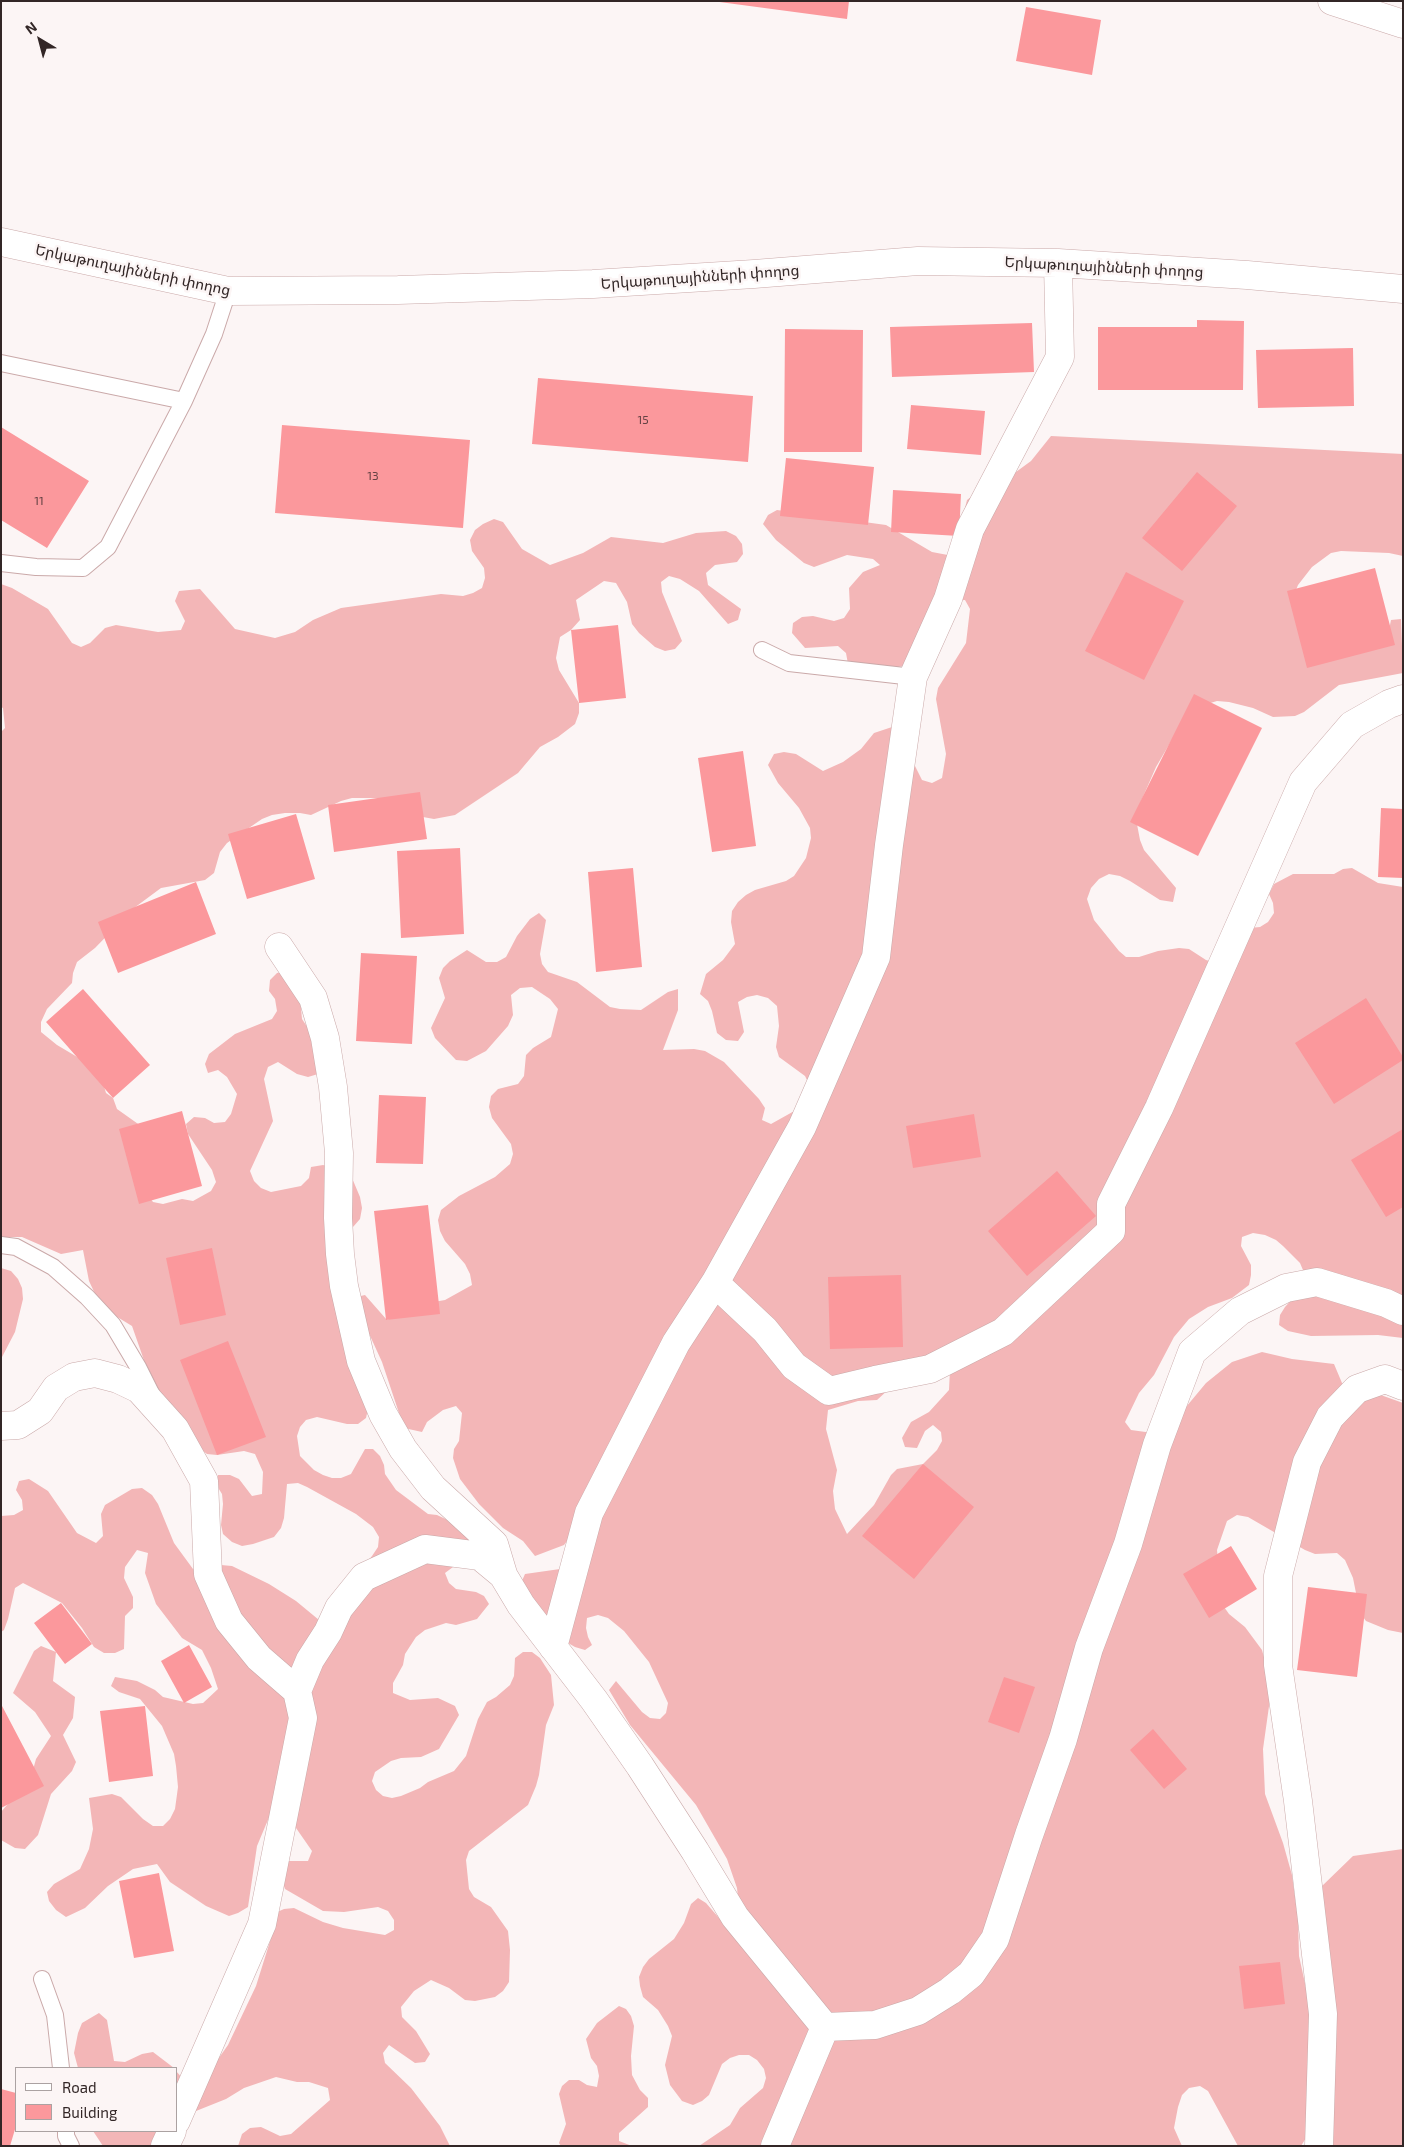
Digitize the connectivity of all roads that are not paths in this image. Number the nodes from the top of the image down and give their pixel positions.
1 (1331, 2) edge
2 (1403, 24) edge
3 (1, 242) edge
4 (1058, 263) junction
5 (1403, 289) edge
6 (228, 291) junction
7 (1, 363) edge
8 (184, 400) junction
9 (1, 563) edge
10 (762, 650) dead end
11 (913, 677) junction
12 (1403, 699) edge
13 (279, 946) dead end
14 (1, 1245) edge
15 (715, 1283) junction
16 (1403, 1311) edge
17 (1403, 1386) edge
18 (158, 1408) junction
19 (1, 1426) edge
20 (503, 1575) junction
21 (552, 1648) junction
22 (297, 1691) junction
23 (42, 1979) dead end
24 (825, 2027) junction
25 (61, 2067) edge
26 (178, 2117) edge
27 (66, 2132) edge
28 (172, 2132) edge
29 (71, 2146) edge
30 (165, 2146) edge
31 (775, 2146) edge
32 (1319, 2146) edge

1 - 2 street
3 - 6 street, Երկաթուղայինների փողոց
4 - 5 street, Երկաթուղայինների փողոց
4 - 6 street, Երկաթուղայինների փողոց
4 - 11 street
6 - 8 lane
7 - 8 lane
8 - 9 lane
10 - 11 lane
11 - 15 street
12 - 15 street
13 - 20 street
14 - 18 lane
15 - 21 street
16 - 24 street
17 - 32 street
18 - 19 street
18 - 22 street
20 - 21 street
20 - 22 street
21 - 24 street
22 - 26 street
23 - 25 lane
24 - 31 street
27 - 29 lane
28 - 30 street

